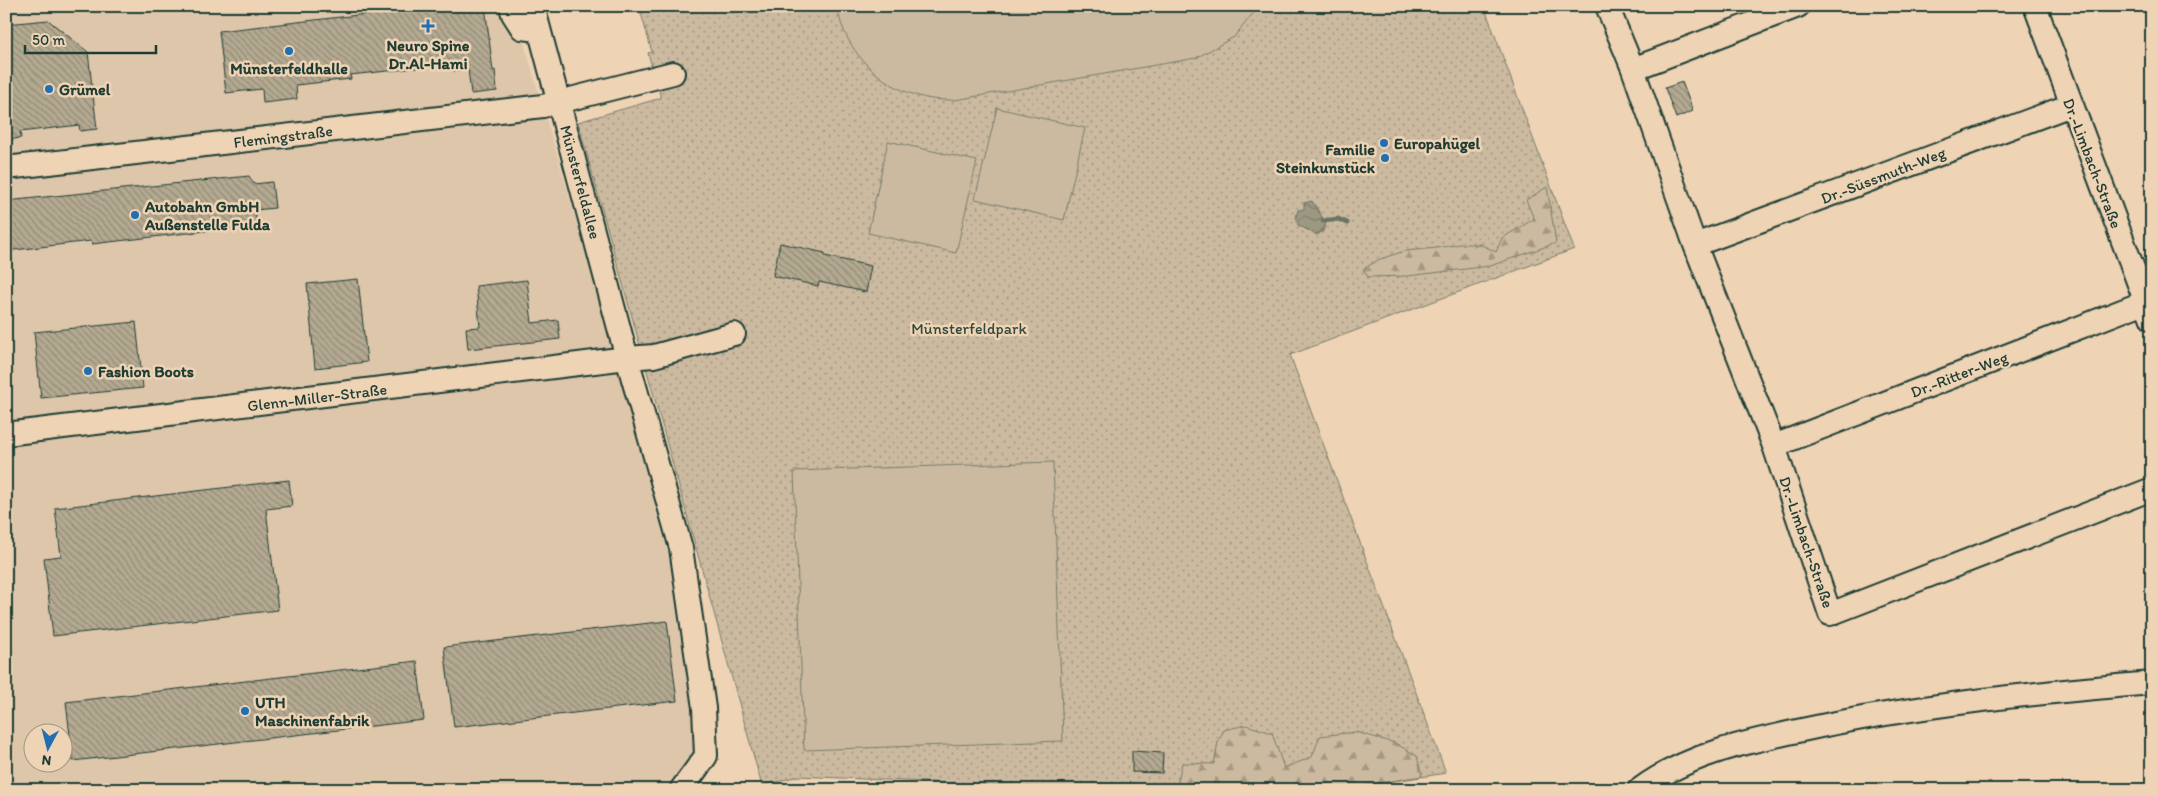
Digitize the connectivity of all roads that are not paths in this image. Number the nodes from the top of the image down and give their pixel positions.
1 (511, 6) edge
2 (533, 6) edge
3 (1607, 6) edge
4 (1798, 6) edge
5 (2035, 6) edge
6 (540, 30) junction
7 (1633, 69) junction
8 (673, 73) dead end
9 (560, 103) junction
10 (2071, 105) junction
11 (6, 168) edge
12 (1695, 245) junction
13 (2148, 310) edge
14 (734, 334) dead end
15 (627, 358) junction
16 (6, 434) edge
17 (1774, 446) junction
18 (2152, 489) edge
19 (2152, 683) edge
20 (681, 790) edge
21 (1639, 790) edge

1 - 6 street
2 - 6 street, Münsterfeldallee
3 - 7 street, Dr.-Limbach-Straße
4 - 7 street
5 - 10 street, Dr.-Limbach-Straße
6 - 9 street, Münsterfeldallee
7 - 12 street, Dr.-Limbach-Straße
8 - 9 street, Flemingstraße
9 - 11 street, Flemingstraße
9 - 15 street, Münsterfeldallee
10 - 12 street, Dr.-Süssmuth-Weg
10 - 13 street, Dr.-Limbach-Straße
12 - 17 street, Dr.-Limbach-Straße
13 - 17 street, Dr.-Ritter-Weg
14 - 15 street, Glenn-Miller-Straße
15 - 16 street, Glenn-Miller-Straße
15 - 20 street, Münsterfeldallee
17 - 18 street, Dr.-Limbach-Straße
19 - 21 street

